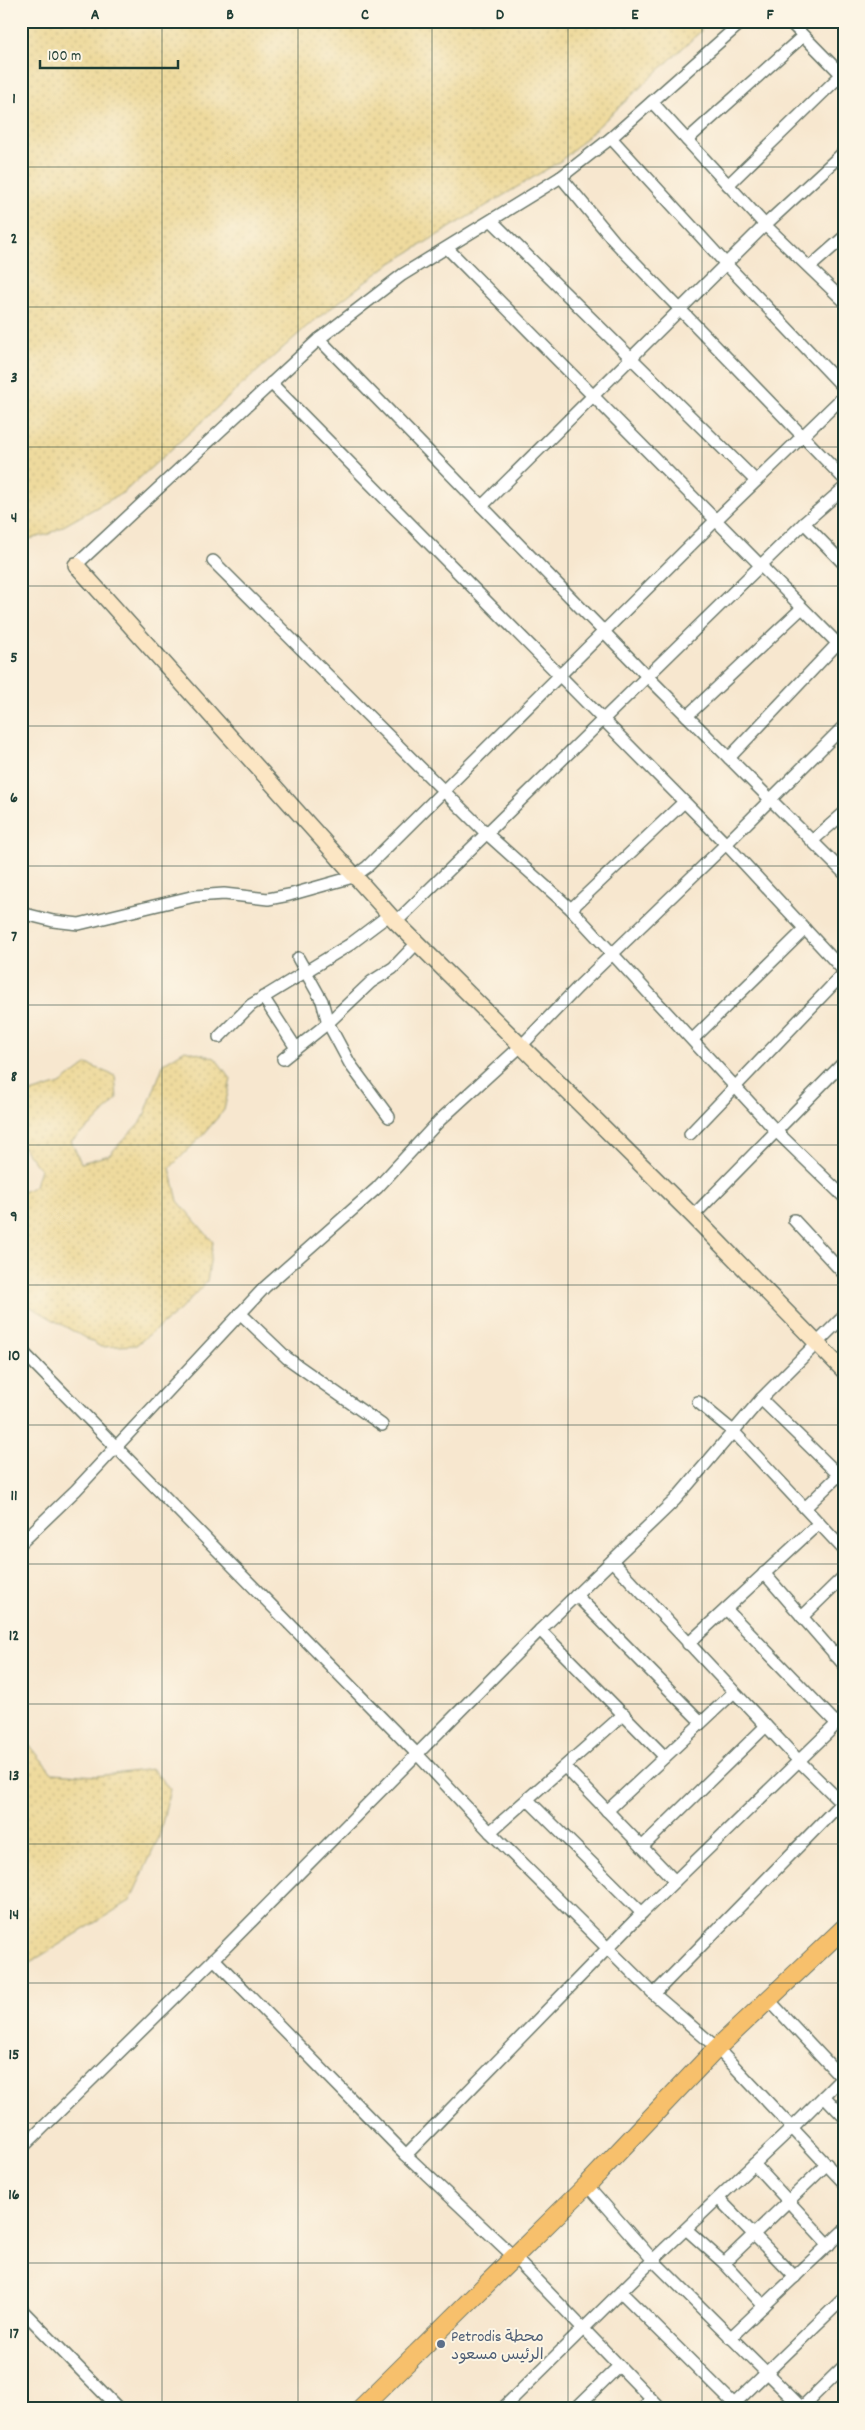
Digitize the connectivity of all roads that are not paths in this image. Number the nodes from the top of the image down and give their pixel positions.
1 (743, 21) edge
2 (797, 27) edge
3 (843, 76) edge
4 (652, 102) junction
5 (611, 138) junction
6 (687, 140) junction
7 (844, 152) edge
8 (560, 177) junction
9 (728, 185) junction
10 (492, 221) junction
11 (765, 225) junction
12 (844, 237) edge
13 (447, 248) junction
14 (726, 264) junction
15 (810, 267) junction
16 (844, 301) edge
17 (679, 310) junction
18 (319, 339) junction
19 (631, 357) junction
20 (271, 384) junction
21 (844, 388) edge
22 (592, 396) junction
23 (844, 396) edge
24 (802, 435) junction
25 (844, 479) edge
26 (756, 480) junction
27 (844, 488) edge
28 (482, 506) junction
29 (716, 520) junction
30 (804, 523) junction
31 (213, 561) dead end
32 (844, 564) edge
33 (76, 565) joint
34 (760, 566) junction
35 (802, 608) junction
36 (604, 632) junction
37 (840, 647) edge
38 (559, 676) junction
39 (647, 676) junction
40 (686, 716) junction
41 (602, 720) junction
42 (844, 726) edge
43 (729, 758) junction
44 (442, 790) junction
45 (770, 798) junction
46 (684, 802) junction
47 (844, 813) edge
48 (486, 833) junction
49 (812, 841) junction
50 (726, 844) junction
51 (844, 873) edge
52 (353, 877) junction
53 (571, 909) junction
54 (21, 913) edge
55 (392, 918) junction
56 (805, 929) junction
57 (417, 943) junction
58 (612, 954) junction
59 (298, 958) dead end
60 (844, 972) edge
61 (306, 973) junction
62 (263, 997) junction
63 (328, 1023) junction
64 (219, 1037) dead end
65 (693, 1039) junction
66 (521, 1046) junction
67 (296, 1048) junction
68 (283, 1059) dead end
69 (844, 1062) edge
70 (736, 1085) junction
71 (389, 1117) dead end
72 (776, 1131) junction
73 (690, 1134) dead end
74 (844, 1197) edge
75 (693, 1216) junction
76 (794, 1220) dead end
77 (844, 1274) edge
78 (240, 1313) junction
79 (844, 1316) edge
80 (816, 1343) junction
81 (21, 1350) edge
82 (844, 1371) edge
83 (761, 1399) junction
84 (698, 1402) dead end
85 (382, 1425) dead end
86 (734, 1431) junction
87 (114, 1447) junction
88 (841, 1477) edge
89 (805, 1508) junction
90 (819, 1523) junction
91 (21, 1543) edge
92 (844, 1550) edge
93 (612, 1561) junction
94 (764, 1573) junction
95 (844, 1576) edge
96 (576, 1595) junction
97 (726, 1609) junction
98 (802, 1617) junction
99 (540, 1630) junction
100 (688, 1644) junction
101 (844, 1646) edge
102 (834, 1655) junction
103 (844, 1665) edge
104 (734, 1692) junction
105 (624, 1714) junction
106 (841, 1720) edge
107 (701, 1722) junction
108 (766, 1726) junction
109 (417, 1754) junction
110 (665, 1758) junction
111 (798, 1761) junction
112 (565, 1767) junction
113 (528, 1800) junction
114 (843, 1802) edge
115 (607, 1811) junction
116 (490, 1832) junction
117 (642, 1847) junction
118 (675, 1881) junction
119 (642, 1913) junction
120 (844, 1928) edge
121 (606, 1949) junction
122 (214, 1959) junction
123 (654, 1994) junction
124 (768, 1999) junction
125 (717, 2048) junction
126 (843, 2077) edge
127 (824, 2096) junction
128 (844, 2117) edge
129 (792, 2128) junction
130 (21, 2149) edge
131 (406, 2155) junction
132 (754, 2164) junction
133 (827, 2164) junction
134 (844, 2183) edge
135 (587, 2185) junction
136 (719, 2199) junction
137 (789, 2201) junction
138 (687, 2230) junction
139 (844, 2230) edge
140 (753, 2235) junction
141 (829, 2245) junction
142 (514, 2257) junction
143 (653, 2260) junction
144 (724, 2263) junction
145 (795, 2277) junction
146 (621, 2292) junction
147 (844, 2298) edge
148 (764, 2306) junction
149 (21, 2310) edge
150 (582, 2329) junction
151 (730, 2338) junction
152 (619, 2366) junction
153 (844, 2366) edge
154 (768, 2372) junction
155 (651, 2399) junction
156 (731, 2407) edge
157 (802, 2408) edge
158 (120, 2409) edge
159 (360, 2409) edge
160 (502, 2409) edge
161 (575, 2409) edge
162 (642, 2409) edge
163 (660, 2409) edge

1 - 4 street
2 - 3 street
2 - 6 street
3 - 9 street
4 - 5 street
4 - 6 street
5 - 8 street
5 - 14 street
6 - 9 street
7 - 11 street
8 - 10 street
8 - 17 street
9 - 11 street
10 - 13 street
10 - 19 street
11 - 14 street
11 - 15 street
12 - 15 street
13 - 18 street
13 - 22 street
14 - 17 street
14 - 21 street
15 - 16 street
17 - 19 street
17 - 24 street
18 - 20 street
18 - 28 street
19 - 22 street
19 - 26 street
20 - 33 street
20 - 38 street
22 - 28 street
22 - 29 street
23 - 24 street
24 - 25 street
24 - 26 street
26 - 29 street
27 - 30 street
28 - 36 street
29 - 34 street
29 - 36 street
30 - 32 street
30 - 34 street
31 - 44 street
33 - 52 street
34 - 35 street
34 - 39 street
35 - 37 street
35 - 40 street
36 - 38 street
36 - 39 street
37 - 43 street
38 - 41 street
38 - 44 street
39 - 40 street
39 - 41 street
40 - 43 street
41 - 46 street
41 - 48 street
42 - 45 street
43 - 45 street
44 - 48 street
44 - 52 street
45 - 49 street
45 - 50 street
46 - 50 street
46 - 53 street
47 - 49 street
48 - 53 street
48 - 55 street
49 - 51 street
50 - 56 street
50 - 58 street
52 - 54 street
52 - 55 street
53 - 58 street
55 - 57 street
55 - 61 street
56 - 60 street
56 - 65 street
57 - 63 street
57 - 66 street
58 - 65 street
58 - 66 street
59 - 61 street
60 - 70 street
61 - 62 street
61 - 63 street
62 - 64 street
62 - 67 street
63 - 67 street
63 - 71 street
65 - 70 street
66 - 75 street
66 - 78 street
67 - 68 street
69 - 72 street
70 - 72 street
70 - 73 street
72 - 74 street
72 - 75 street
75 - 80 street
76 - 77 street
78 - 85 street
78 - 87 street
79 - 80 street
80 - 82 street
80 - 83 street
81 - 87 street
83 - 86 street
83 - 88 street
84 - 86 street
86 - 89 street
86 - 93 street
87 - 91 street
87 - 109 street
88 - 89 street
89 - 90 street
90 - 92 street
90 - 94 street
93 - 96 street
93 - 100 street
94 - 97 street
94 - 98 street
95 - 98 street
96 - 99 street
96 - 107 street
97 - 100 street
97 - 106 street
98 - 102 street
99 - 105 street
99 - 109 street
100 - 104 street
101 - 102 street
102 - 103 street
104 - 107 street
104 - 108 street
105 - 110 street
105 - 112 street
106 - 111 street
107 - 110 street
108 - 111 street
108 - 117 street
109 - 116 street
109 - 122 street
110 - 115 street
111 - 114 street
111 - 118 street
112 - 113 street
112 - 115 street
113 - 116 street
113 - 119 street
114 - 123 street
115 - 117 street
116 - 121 street
117 - 118 street
118 - 119 street
119 - 121 street
120 - 124 main road
121 - 123 street
121 - 131 street
122 - 130 street
122 - 131 street
123 - 125 street
124 - 125 main road
124 - 126 street
125 - 129 street
125 - 135 main road
126 - 127 street
127 - 128 street
127 - 129 street
129 - 132 street
129 - 133 street
131 - 142 street
132 - 136 street
132 - 137 street
133 - 134 street
133 - 137 street
135 - 142 main road
135 - 143 street
136 - 138 street
136 - 140 street
137 - 140 street
137 - 141 street
138 - 143 street
138 - 144 street
139 - 141 street
140 - 144 street
140 - 145 street
141 - 145 street
142 - 150 street
142 - 159 main road
143 - 146 street
143 - 151 street
144 - 148 street
145 - 148 street
146 - 150 street
146 - 156 street
147 - 154 street
148 - 151 street
149 - 158 street
150 - 152 street
150 - 160 street
151 - 154 street
152 - 155 street
152 - 161 street
153 - 157 street
154 - 156 street
154 - 157 street
155 - 162 street
155 - 163 street

